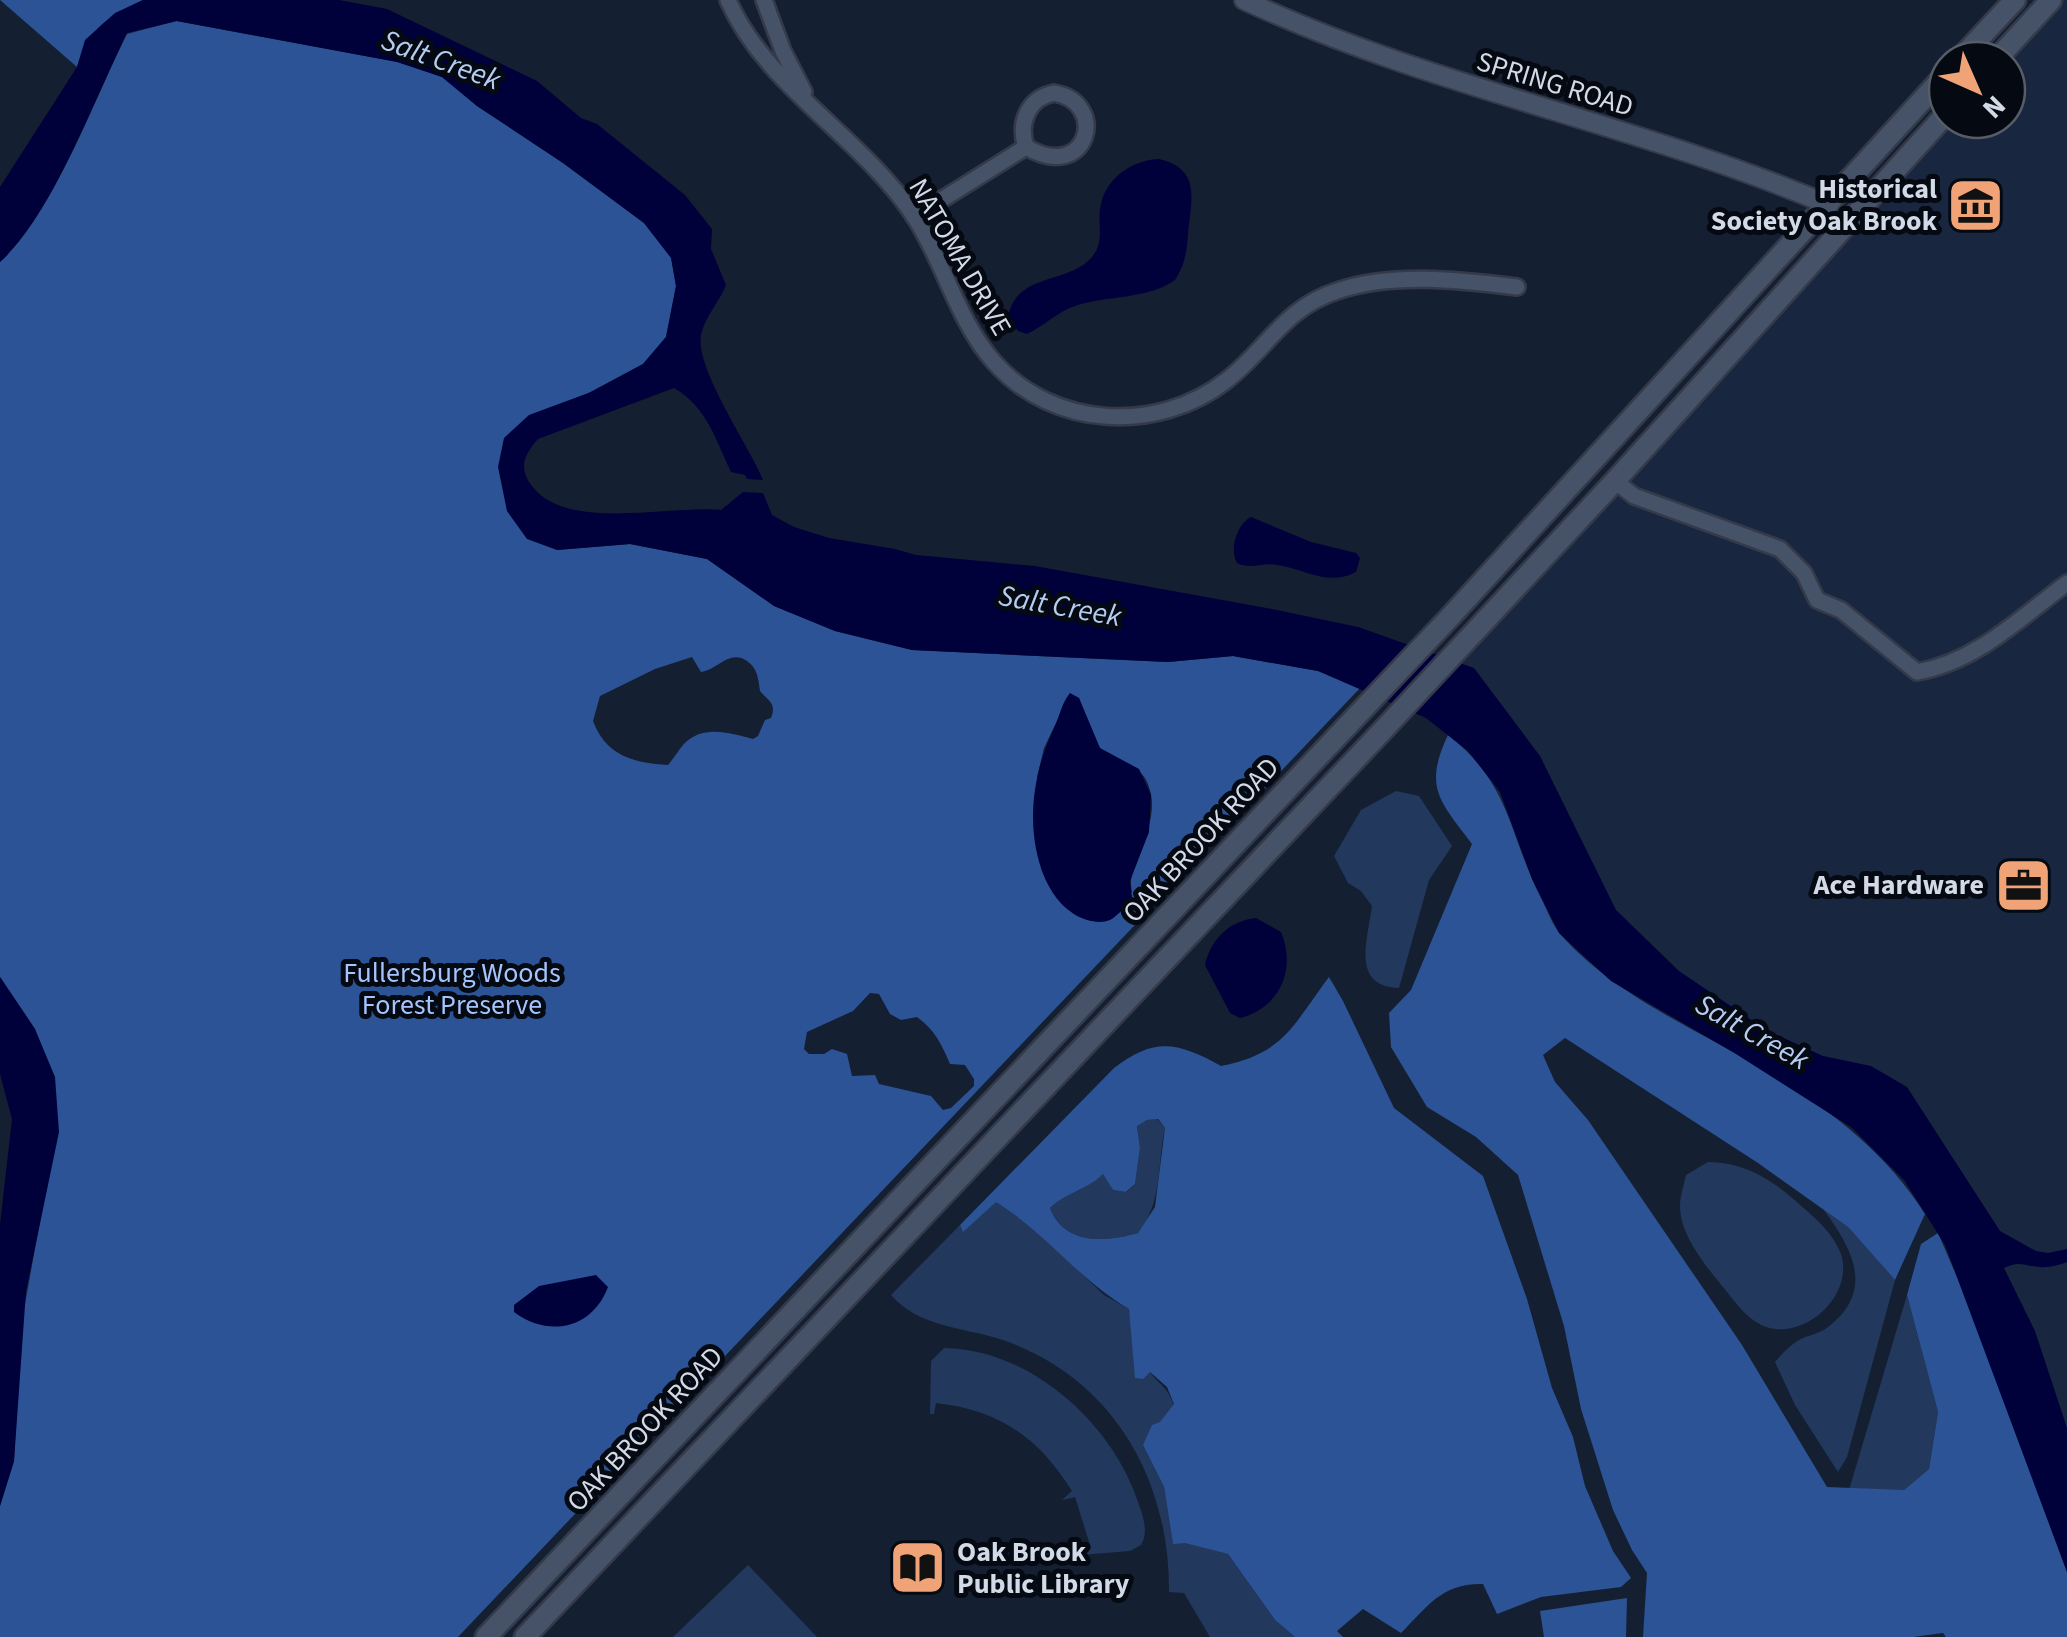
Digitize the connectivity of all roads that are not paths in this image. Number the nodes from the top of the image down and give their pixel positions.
1 (728, 0) edge
2 (764, 0) edge
3 (1244, 0) edge
4 (2015, 0) edge
5 (2051, 0) edge
6 (1978, 40) edge
7 (2014, 40) edge
8 (1927, 95) edge
9 (812, 104) junction
10 (1927, 135) edge
11 (1026, 147) junction
12 (1829, 205) junction
13 (914, 216) junction
14 (1850, 220) junction
15 (1517, 287) dead end
16 (1615, 481) junction
17 (2067, 584) edge
18 (486, 1637) edge
19 (525, 1637) edge

1 - 9 street, NATOMA DRIVE
2 - 9 street, NATOMA DRIVE
3 - 12 street, SPRING ROAD
4 - 6 main road
5 - 7 main road
8 - 12 main road, OAK BROOK ROAD
9 - 13 street, NATOMA DRIVE
10 - 14 main road, OAK BROOK ROAD
11 - 11 street
11 - 13 street
12 - 14 street, SPRING ROAD
12 - 18 main road, OAK BROOK ROAD
13 - 15 street, NATOMA DRIVE
14 - 16 main road, OAK BROOK ROAD
16 - 17 street
16 - 19 main road, OAK BROOK ROAD

